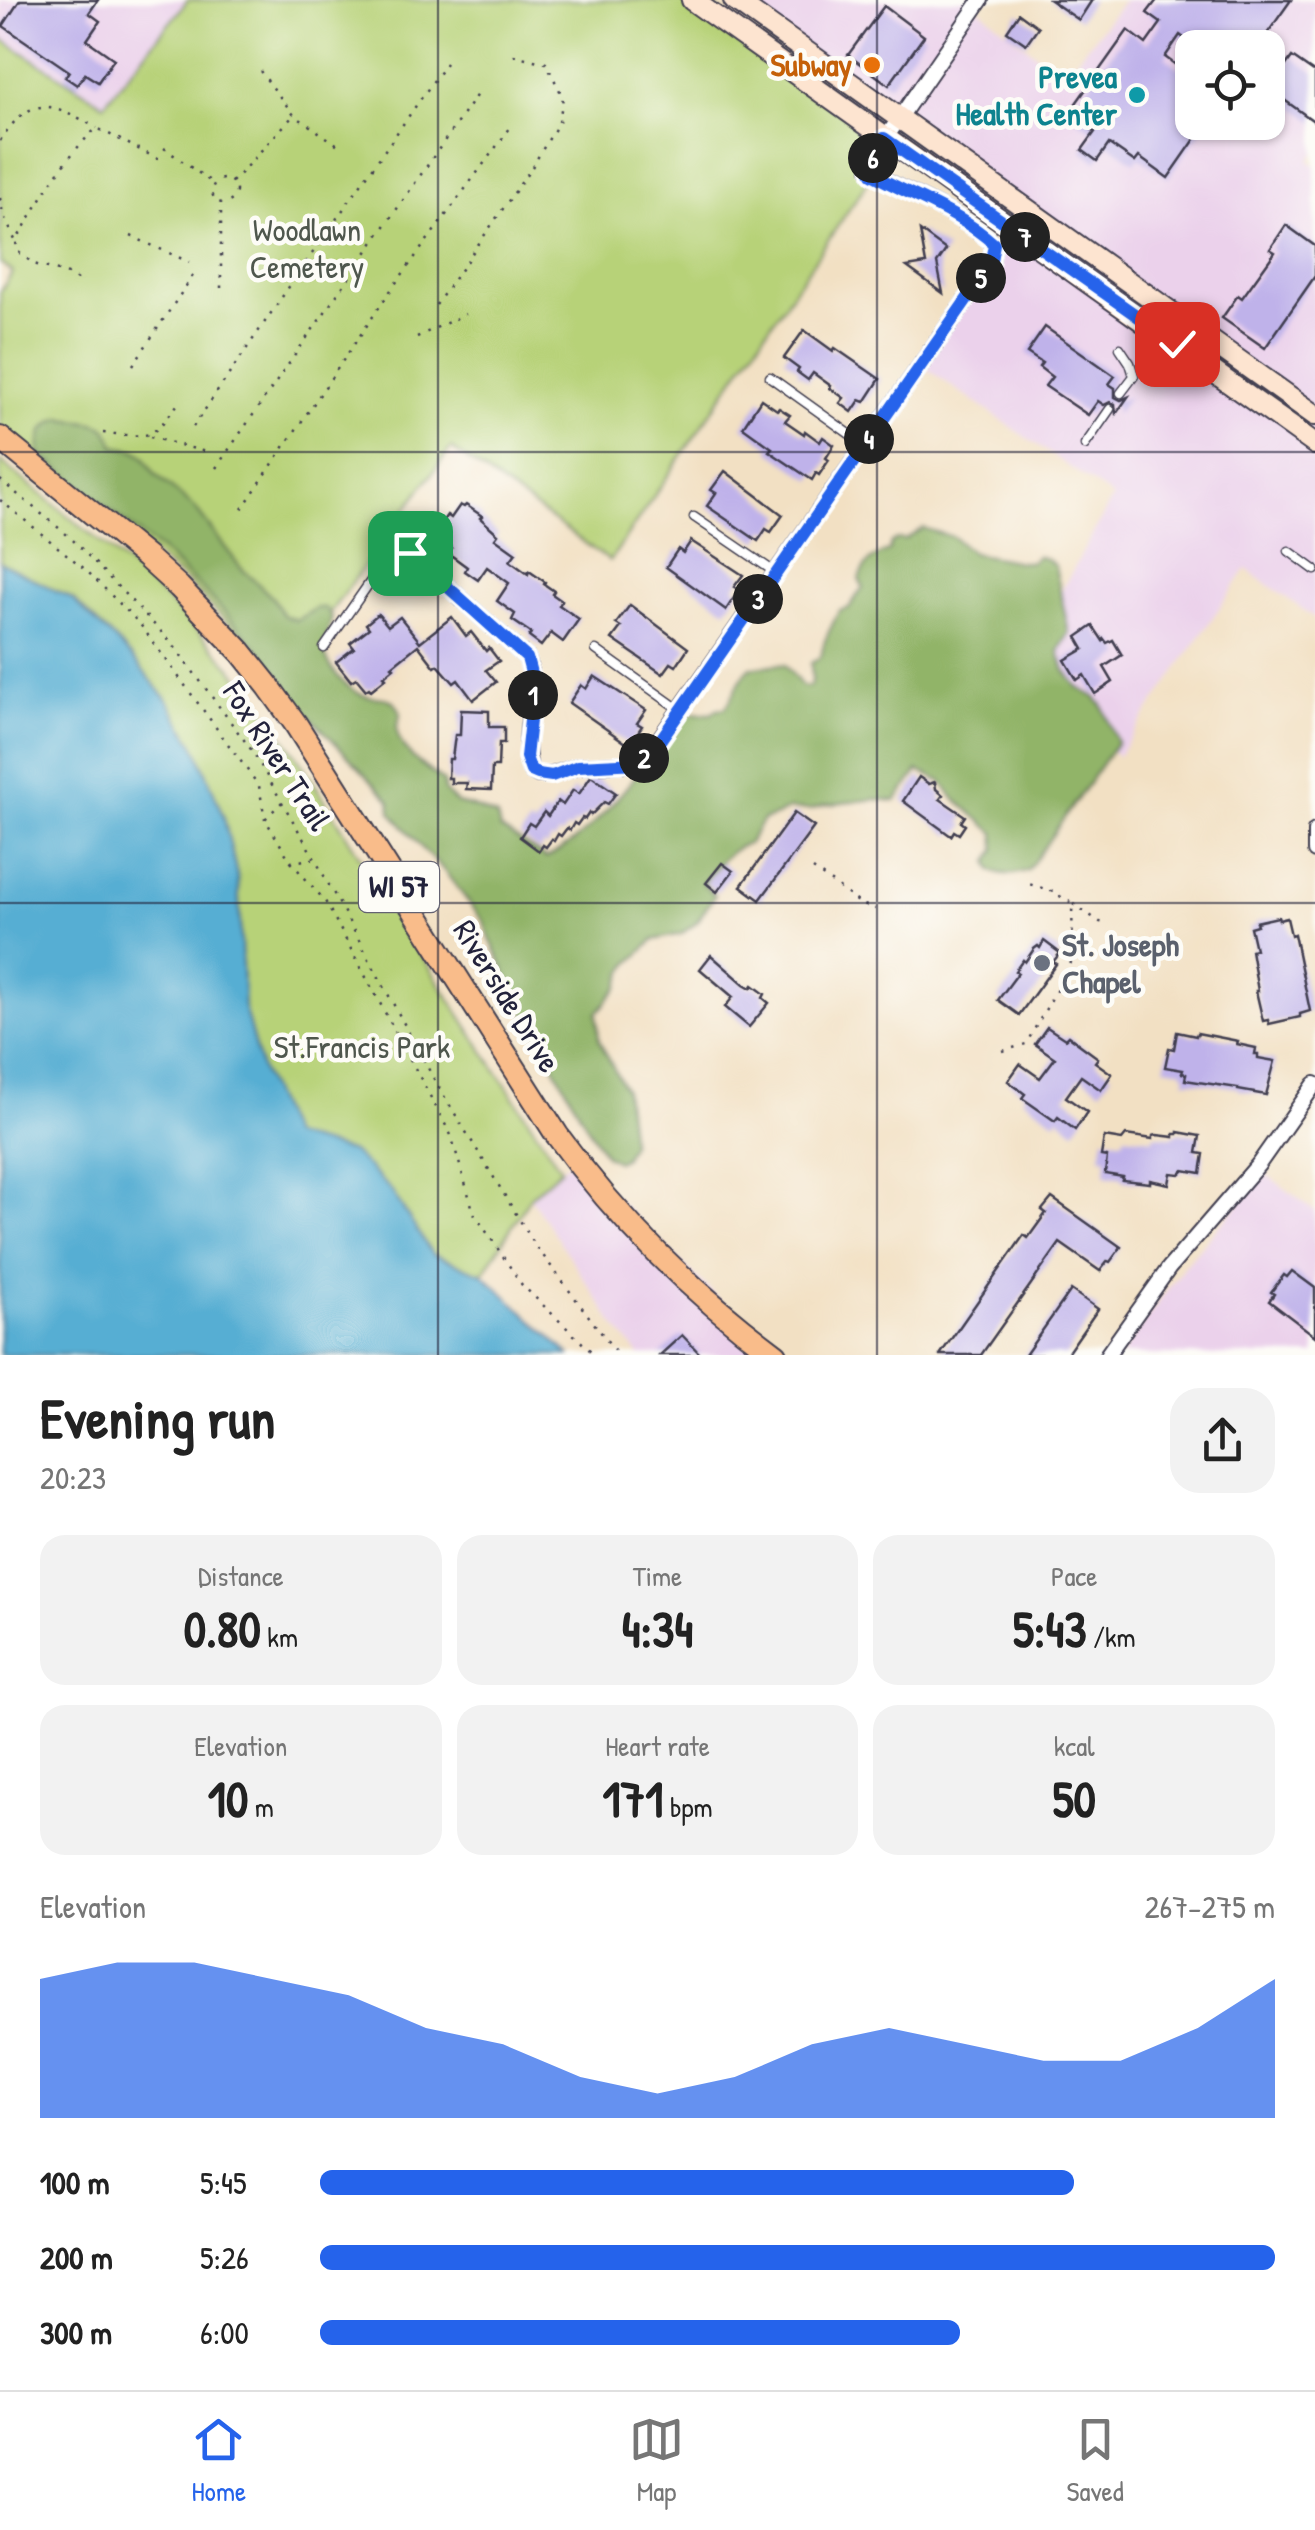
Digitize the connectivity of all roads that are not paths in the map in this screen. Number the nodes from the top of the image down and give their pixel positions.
1 (692, 0) edge
2 (734, 0) edge
3 (981, 0) edge
4 (898, 118) junction
5 (884, 138) junction
6 (1120, 348) dead end
7 (770, 377) dead end
8 (1122, 393) dead end
9 (1110, 409) dead end
10 (1315, 415) edge
11 (0, 438) edge
12 (1315, 444) edge
13 (1084, 445) dead end
14 (865, 446) junction
15 (694, 516) dead end
16 (398, 542) joint
17 (1289, 551) dead end
18 (1315, 570) edge
19 (776, 573) junction
20 (324, 648) dead end
21 (596, 650) dead end
22 (680, 710) junction
23 (1315, 831) edge
24 (1315, 851) edge
25 (1315, 1084) edge
26 (776, 1355) edge
27 (1107, 1355) edge

1 - 5 main road
2 - 4 main road
3 - 4 street
4 - 5 street
4 - 10 main road
5 - 12 main road
5 - 14 street
6 - 8 lane
7 - 14 lane
9 - 13 lane
11 - 26 main road, Riverside Drive / WI 57
14 - 19 street
15 - 19 lane
16 - 20 lane
16 - 22 street
17 - 18 lane
19 - 22 street
21 - 22 lane
23 - 24 street
25 - 27 street

